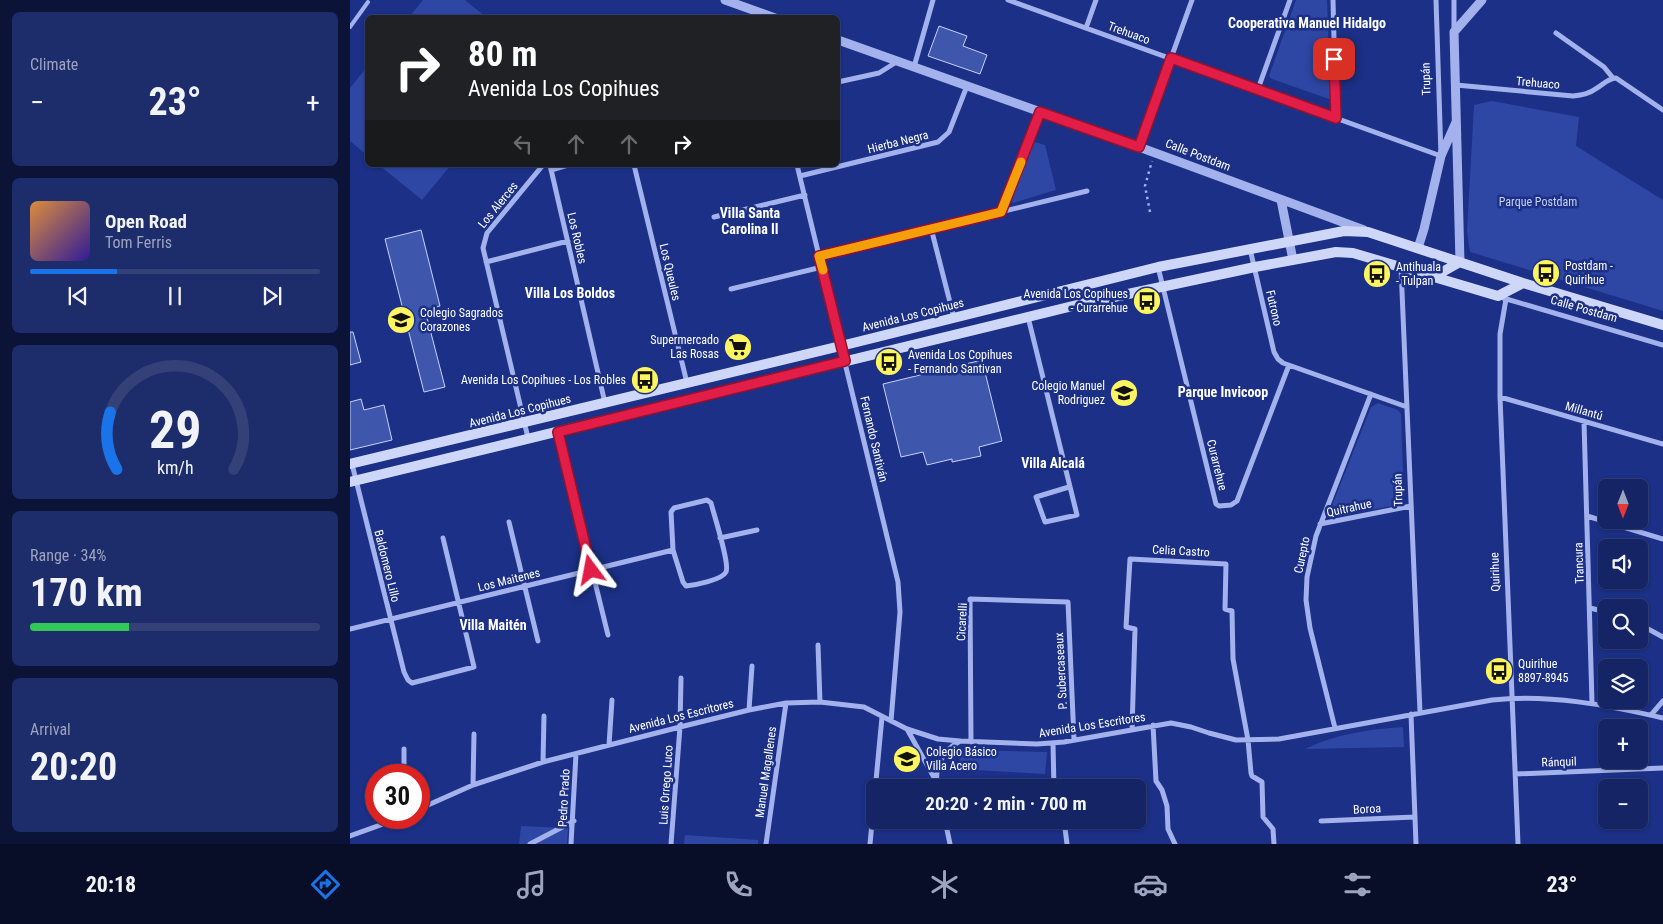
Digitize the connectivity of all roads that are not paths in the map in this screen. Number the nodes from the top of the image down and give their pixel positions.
1 (725, 0) edge
2 (934, 0) edge
3 (1008, 0) edge
4 (1096, 0) edge
5 (1192, 0) edge
6 (1290, 0) edge
7 (1333, 0) edge
8 (1436, 0) edge
9 (1454, 0) edge
10 (1482, 0) edge
11 (368, 2) dead end
12 (1026, 3) edge
13 (761, 15) edge
14 (350, 27) edge
15 (1086, 28) junction
16 (1454, 32) junction
17 (1556, 33) dead end
18 (840, 41) edge
19 (1171, 58) junction
20 (898, 61) junction
21 (914, 67) junction
22 (1612, 78) junction
23 (840, 82) edge
24 (1456, 85) junction
25 (967, 86) junction
26 (1258, 90) junction
27 (1663, 110) edge
28 (1040, 112) junction
29 (1336, 118) junction
30 (1457, 119) junction
31 (1139, 147) junction
32 (1441, 156) junction
33 (840, 166) edge
34 (541, 167) edge
35 (550, 167) edge
36 (634, 167) edge
37 (798, 167) edge
38 (837, 167) edge
39 (800, 176) junction
40 (1087, 191) dead end
41 (805, 195) junction
42 (1281, 200) junction
43 (1001, 212) junction
44 (714, 217) dead end
45 (931, 228) junction
46 (1368, 232) junction
47 (568, 241) junction
48 (1289, 241) junction
49 (1418, 248) junction
50 (1250, 249) junction
51 (819, 256) junction
52 (1293, 260) junction
53 (486, 262) junction
54 (1460, 262) junction
55 (822, 267) junction
56 (1158, 267) junction
57 (1255, 267) junction
58 (1400, 267) junction
59 (1427, 276) junction
60 (1523, 283) junction
61 (1162, 286) junction
62 (731, 289) dead end
63 (1502, 298) junction
64 (1028, 317) junction
65 (954, 318) junction
66 (1663, 325) edge
67 (1663, 345) edge
68 (841, 346) junction
69 (845, 361) junction
70 (1289, 365) junction
71 (686, 383) junction
72 (1371, 394) junction
73 (1500, 397) junction
74 (605, 403) junction
75 (1407, 407) junction
76 (1584, 422) junction
77 (524, 423) junction
78 (558, 432) junction
79 (528, 439) junction
80 (1663, 444) edge
81 (351, 464) edge
82 (353, 481) edge
83 (1069, 487) junction
84 (1411, 506) junction
85 (1587, 516) junction
86 (509, 522) dead end
87 (1320, 524) junction
88 (757, 530) dead end
89 (443, 538) dead end
90 (720, 538) junction
91 (1663, 539) edge
92 (673, 550) junction
93 (591, 570) junction
94 (525, 586) junction
95 (1068, 602) joint
96 (458, 603) junction
97 (1590, 608) junction
98 (1598, 610) edge
99 (390, 619) junction
100 (350, 629) edge
101 (1648, 629) edge
102 (608, 635) dead end
103 (1663, 637) edge
104 (538, 641) dead end
105 (818, 645) dead end
106 (752, 666) dead end
107 (682, 678) dead end
108 (1512, 698) junction
109 (612, 700) dead end
110 (1663, 701) edge
111 (820, 702) junction
112 (786, 703) junction
113 (1592, 703) junction
114 (750, 710) junction
115 (1420, 712) junction
116 (1411, 714) junction
117 (1651, 715) junction
118 (544, 716) dead end
119 (882, 717) junction
120 (1663, 718) edge
121 (891, 721) junction
122 (1153, 725) junction
123 (680, 726) junction
124 (1335, 728) junction
125 (907, 729) junction
126 (1132, 730) junction
127 (474, 734) dead end
128 (1074, 740) junction
129 (1248, 740) junction
130 (960, 741) junction
131 (971, 742) junction
132 (1053, 743) junction
133 (609, 745) junction
134 (404, 749) dead end
135 (576, 754) junction
136 (542, 762) junction
137 (404, 764) edge
138 (1663, 768) edge
139 (1515, 774) junction
140 (935, 779) edge
141 (936, 779) edge
142 (1054, 779) edge
143 (473, 785) junction
144 (430, 804) edge
145 (1415, 817) junction
146 (574, 821) junction
147 (1321, 822) dead end
148 (369, 829) edge
149 (947, 829) edge
150 (1066, 829) edge
151 (350, 836) edge
152 (530, 844) edge
153 (571, 844) edge
154 (671, 844) edge
155 (766, 844) edge
156 (870, 844) edge
157 (950, 844) edge
158 (1067, 844) edge
159 (1174, 844) edge
160 (1274, 844) edge
161 (1416, 844) edge
162 (1518, 844) edge

1 - 13 street
2 - 21 street
3 - 12 street, Trehuaco
4 - 15 street
5 - 19 street
6 - 26 street
7 - 29 street
8 - 32 street, Trupán
9 - 16 street, Trupán
10 - 16 street
11 - 14 lane
12 - 15 street, Trehuaco
15 - 19 street, Trehuaco
16 - 24 street, Trupán
17 - 22 street
18 - 20 street, Calle Postdam
19 - 26 street, Trehuaco
19 - 31 street
20 - 21 street, Calle Postdam
20 - 23 street
21 - 25 street, Calle Postdam
22 - 24 street, Trehuaco
22 - 27 street
24 - 30 street, Trupán
25 - 28 street, Calle Postdam
25 - 33 street, Hierba Negra
26 - 29 street, Trehuaco
28 - 31 street, Calle Postdam
28 - 43 street
29 - 32 street, Trehuaco
30 - 32 street, Trupán
30 - 54 street, Trupán
31 - 42 street, Calle Postdam
32 - 49 street, Trupán
34 - 53 street, Los Alerces
35 - 47 street, Los Robles
36 - 71 street, Los Queules
37 - 39 street, Fernando Santiván
38 - 39 street, Hierba Negra
39 - 41 street, Fernando Santiván
40 - 43 street
41 - 44 street
41 - 51 street, Fernando Santiván
42 - 46 street, Calle Postdam
42 - 48 street
43 - 45 street
45 - 51 street
45 - 65 street
46 - 48 main road, Avenida Los Copihues
46 - 49 main road, Calle Postdam
47 - 53 street
47 - 74 street, Los Robles
48 - 50 main road, Avenida Los Copihues
48 - 52 street
49 - 54 main road, Calle Postdam
50 - 56 main road, Avenida Los Copihues
50 - 57 street, Futrono
51 - 55 street, Fernando Santiván
52 - 57 main road
52 - 58 main road, Calle Postdam
53 - 77 street, Los Alerces
54 - 59 main road
54 - 60 main road, Calle Postdam
55 - 62 street
55 - 68 street, Fernando Santiván
56 - 61 street, Curarrehue
56 - 65 main road, Avenida Los Copihues
57 - 61 main road
57 - 70 street, Futrono
58 - 59 main road, Calle Postdam
58 - 75 street, Trupán
59 - 63 main road, Calle Postdam
60 - 63 main road
60 - 66 main road, Calle Postdam
61 - 64 main road
61 - 70 street, Curarrehue
63 - 67 street, Calle Postdam
63 - 73 street, Quirihue
64 - 69 main road
64 - 83 street
65 - 68 main road, Avenida Los Copihues
68 - 69 street, Fernando Santiván
68 - 71 main road, Avenida Los Copihues
69 - 78 main road
69 - 121 street, Fernando Santiván
70 - 72 street
71 - 74 main road, Avenida Los Copihues
72 - 75 street
72 - 87 street, Curepto
73 - 76 street, Millantú
73 - 108 street, Quirihue
74 - 77 main road, Avenida Los Copihues
75 - 84 street, Trupán
76 - 80 street, Millantú
76 - 85 street, Trancura
77 - 79 street, Los Alerces
77 - 81 main road, Avenida Los Copihues
78 - 79 main road
78 - 93 street
79 - 82 main road
81 - 82 street, Baldomero Lillo
82 - 99 street, Baldomero Lillo
83 - 83 street
84 - 87 street, Quitrahue
84 - 115 street, Trupán
85 - 91 street
85 - 97 street, Trancura
86 - 94 street
87 - 124 street, Curepto
88 - 90 street
89 - 96 street
90 - 92 street
90 - 92 street
92 - 93 street, Los Maitenes
93 - 94 street, Los Maitenes
93 - 102 street
94 - 96 street, Los Maitenes
94 - 104 street
95 - 128 street, P. Subercaseaux
95 - 131 street, Cicarelli
96 - 99 street, Los Maitenes
96 - 99 street, Baldomero Lillo
97 - 98 street
97 - 113 street, Trancura
99 - 100 street, Los Maitenes
101 - 103 street
105 - 111 street
106 - 114 street
107 - 123 street, Luis Orrego Luco
108 - 113 street, Avenida Los Escritores
108 - 115 street, Avenida Los Escritores
108 - 139 street, Quirihue
109 - 133 street
110 - 117 street
111 - 112 street, Avenida Los Escritores
111 - 119 street, Avenida Los Escritores
112 - 114 street, Avenida Los Escritores
112 - 155 street, Manuel Magallenes
113 - 117 street, Avenida Los Escritores
114 - 123 street, Avenida Los Escritores
115 - 116 street, Avenida Los Escritores
116 - 124 street, Avenida Los Escritores
116 - 145 street
117 - 120 street, Avenida Los Escritores
118 - 136 street
119 - 121 street, Avenida Los Escritores
119 - 156 street
121 - 125 street, Avenida Los Escritores
122 - 126 street, Avenida Los Escritores
122 - 129 street, Avenida Los Escritores
122 - 159 street
123 - 133 street, Avenida Los Escritores
123 - 154 street, Luis Orrego Luco
124 - 129 street, Avenida Los Escritores
125 - 130 street, Avenida Los Escritores
125 - 140 street
126 - 128 street, Avenida Los Escritores
126 - 129 street, Celia Castro
127 - 143 street
128 - 132 street, Avenida Los Escritores
129 - 160 street
130 - 131 street, Avenida Los Escritores
130 - 141 street
131 - 132 street, Avenida Los Escritores
132 - 142 street
133 - 135 street, Avenida Los Escritores
134 - 137 street
135 - 136 street, Avenida Los Escritores
135 - 146 street, Pedro Prado
136 - 143 street, Avenida Los Escritores
138 - 139 street, Ránquil
139 - 162 street, Quirihue
143 - 144 street, Avenida Los Escritores
145 - 147 street, Boroa
145 - 161 street
146 - 152 street
146 - 153 street, Pedro Prado
148 - 151 street
149 - 157 street
150 - 158 street

